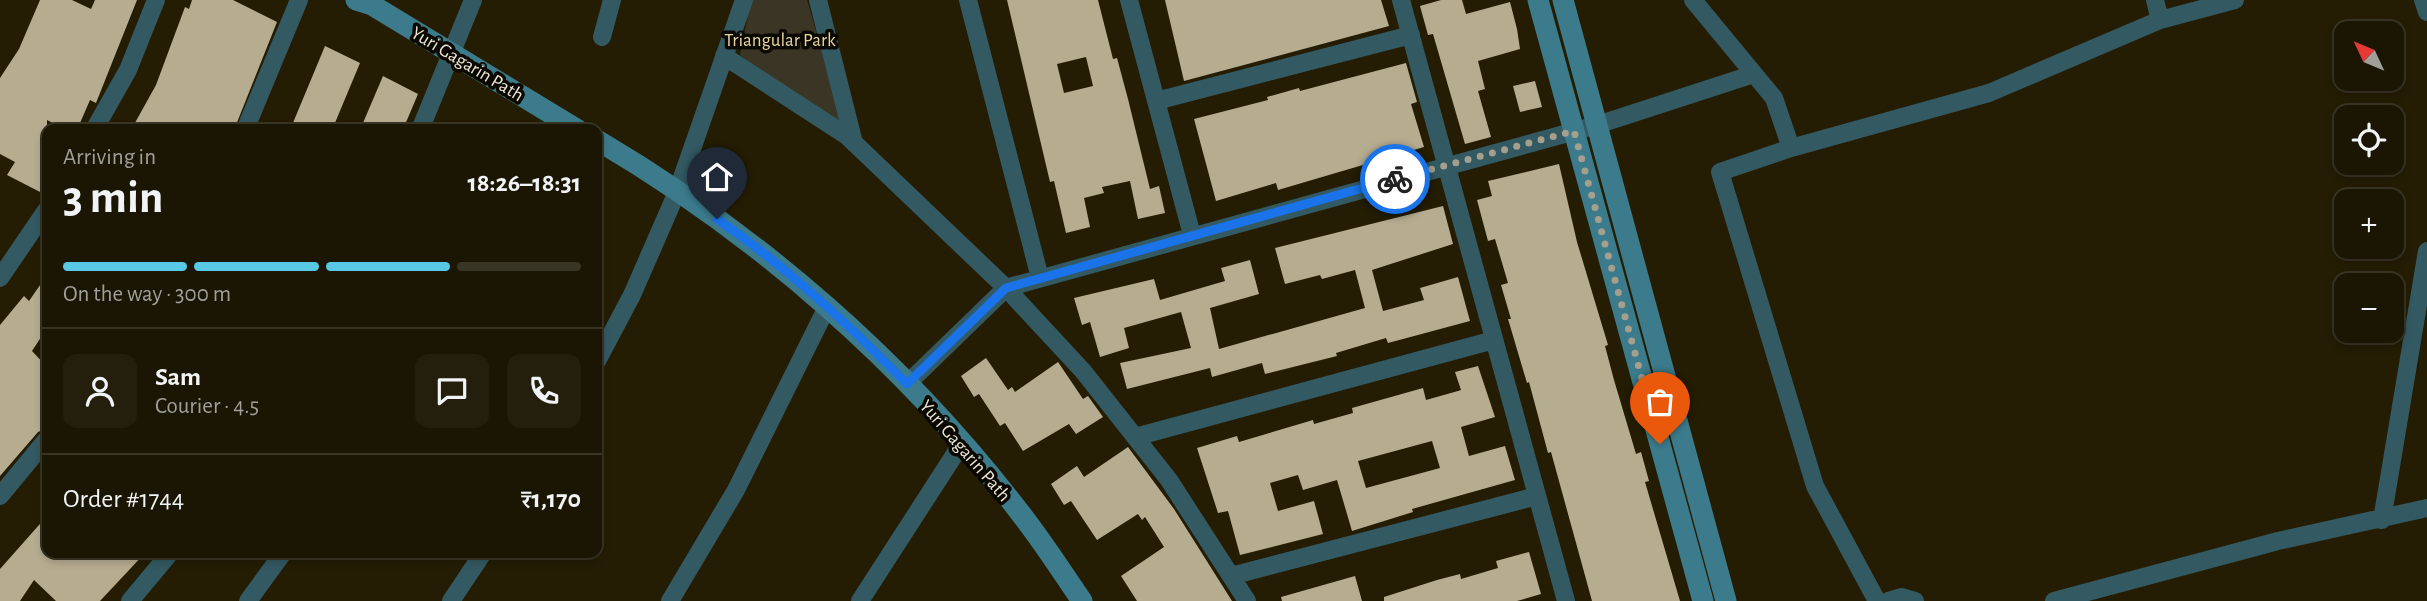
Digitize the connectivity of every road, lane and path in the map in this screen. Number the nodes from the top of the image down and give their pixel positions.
1 (156, 0) edge
2 (299, 0) edge
3 (356, 0) edge
4 (473, 0) edge
5 (612, 0) edge
6 (744, 0) edge
7 (818, 0) edge
8 (968, 0) edge
9 (1129, 0) edge
10 (1401, 0) edge
11 (1538, 0) edge
12 (1563, 0) edge
13 (1693, 0) edge
14 (2155, 0) edge
15 (2235, 0) edge
16 (2423, 0) edge
17 (2427, 12) edge
18 (2160, 20) junction
19 (1411, 35) junction
20 (601, 37) dead end
21 (453, 54) junction
22 (724, 56) junction
23 (1754, 74) junction
24 (1156, 101) junction
25 (96, 124) edge
26 (247, 124) edge
27 (423, 124) edge
28 (570, 124) edge
29 (1597, 125) junction
30 (1574, 131) junction
31 (602, 143) edge
32 (854, 143) junction
33 (1791, 148) junction
34 (1446, 166) junction
35 (677, 192) junction
36 (42, 216) edge
37 (1192, 235) junction
38 (2427, 251) edge
39 (0, 278) edge
40 (1040, 278) junction
41 (1006, 288) junction
42 (827, 307) junction
43 (1494, 340) junction
44 (602, 352) edge
45 (907, 384) junction
46 (1135, 437) junction
47 (962, 443) junction
48 (42, 445) edge
49 (0, 496) edge
50 (1537, 496) junction
51 (2427, 508) edge
52 (2382, 520) junction
53 (166, 558) edge
54 (280, 558) edge
55 (479, 558) edge
56 (1231, 576) junction
57 (130, 601) edge
58 (248, 601) edge
59 (451, 601) edge
60 (670, 601) edge
61 (860, 601) edge
62 (1082, 601) edge
63 (1247, 601) edge
64 (1566, 601) edge
65 (1703, 601) edge
66 (1726, 601) edge
67 (1877, 601) edge
68 (1888, 601) edge
69 (1915, 601) edge
70 (2054, 601) edge

1 - 25 street
2 - 26 street
3 - 21 street, Yuri Gagarin Path
4 - 21 street
5 - 20 street
6 - 22 street
7 - 32 street
8 - 40 street
9 - 24 street
10 - 19 street
11 - 30 street
12 - 29 street
13 - 23 street
14 - 18 street
15 - 18 street
16 - 17 street
18 - 33 street
19 - 24 street
19 - 34 street
21 - 27 street
21 - 28 street, Yuri Gagarin Path
22 - 32 street
22 - 35 street
23 - 29 street
23 - 33 street
24 - 37 street
29 - 30 street
29 - 66 street
30 - 34 street
30 - 65 street
31 - 35 street, Yuri Gagarin Path
32 - 41 street
33 - 67 street
34 - 37 street
34 - 43 street
35 - 42 street, Yuri Gagarin Path
35 - 44 street
36 - 39 street
37 - 40 street
38 - 52 street
40 - 41 street
41 - 45 street
41 - 46 street
42 - 45 street, Yuri Gagarin Path
42 - 60 street
43 - 46 street
43 - 50 street
45 - 47 street, Yuri Gagarin Path
46 - 56 street
47 - 61 street
47 - 62 street, Yuri Gagarin Path
48 - 49 street
50 - 56 street
50 - 64 street
51 - 52 street
52 - 70 street
53 - 57 street
54 - 58 street
55 - 59 street
56 - 63 street
68 - 69 street

